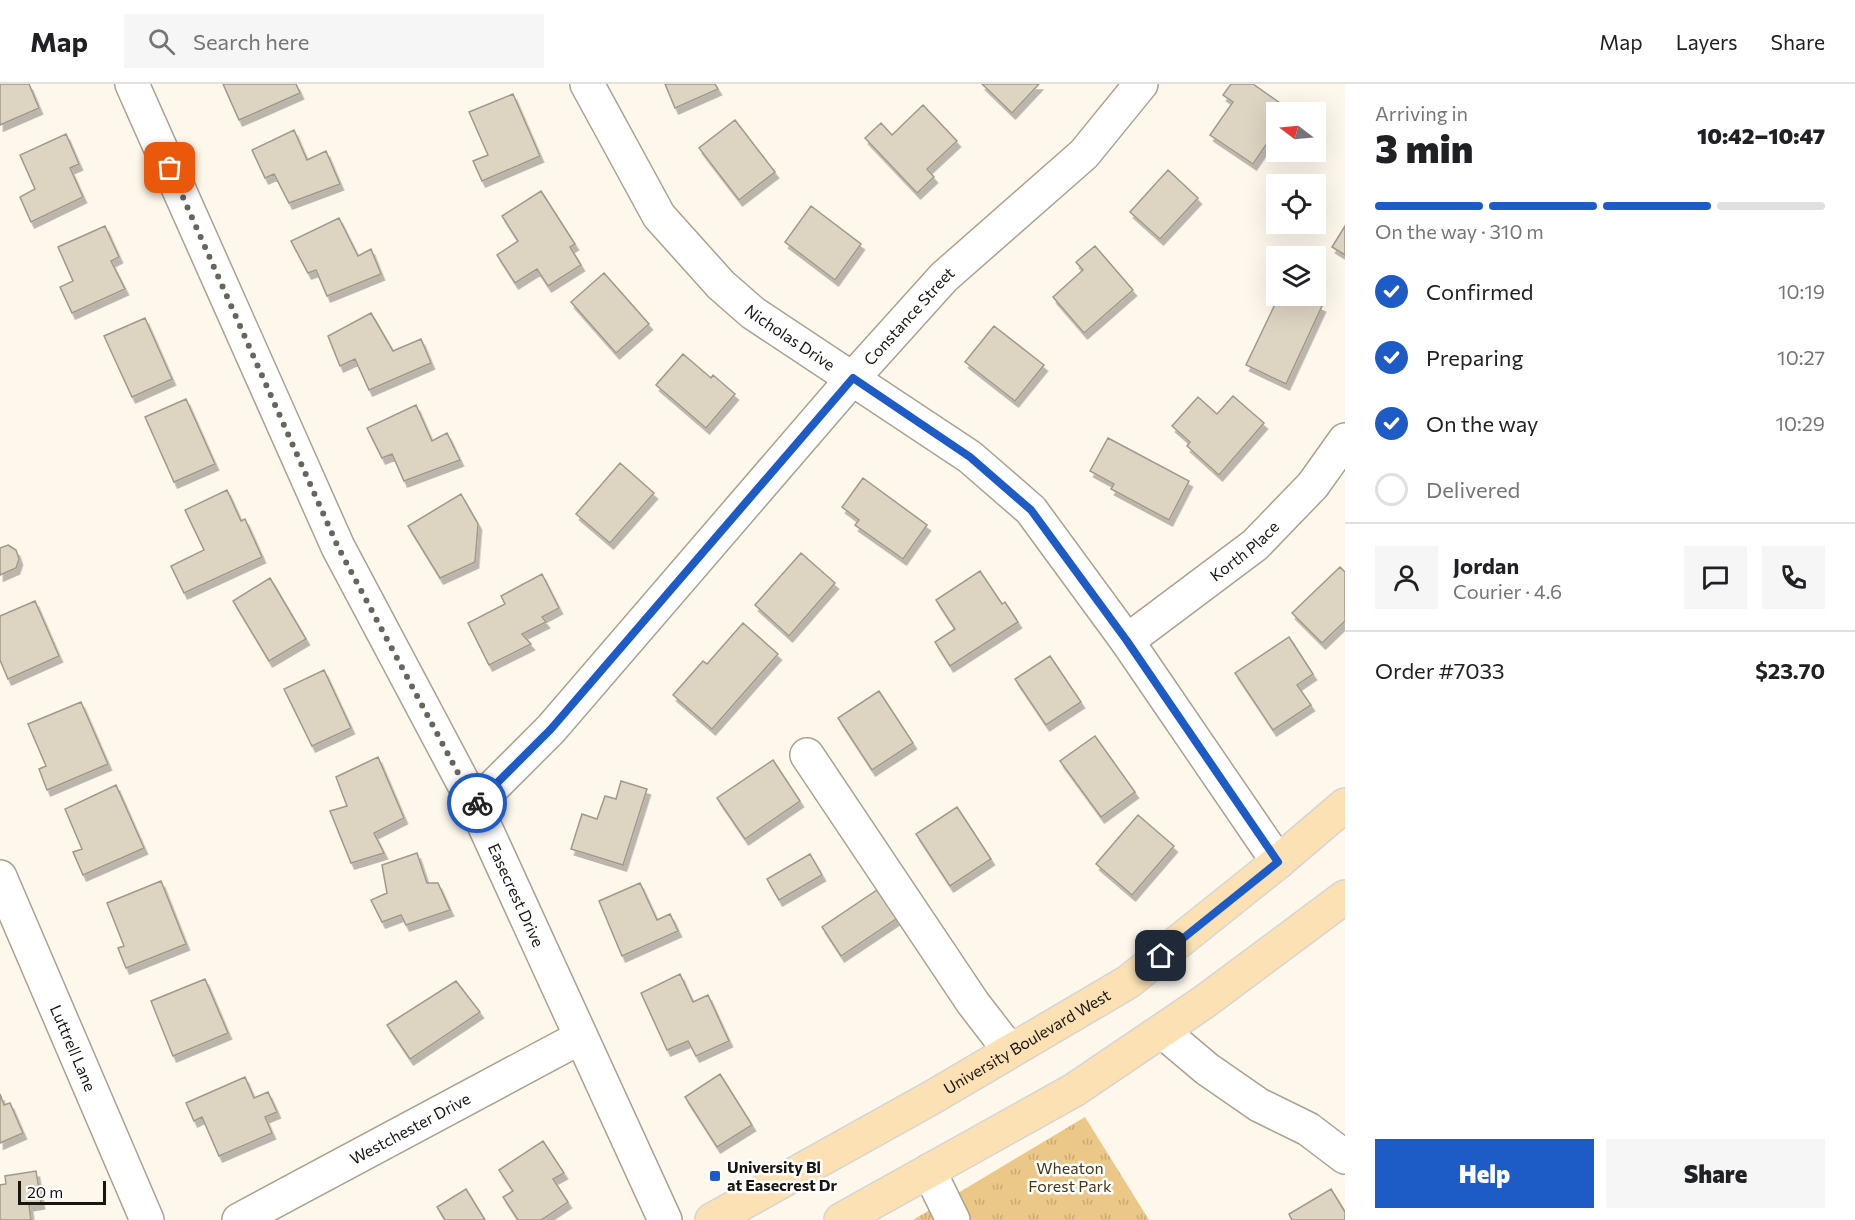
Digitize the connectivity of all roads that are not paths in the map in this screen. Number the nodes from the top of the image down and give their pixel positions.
1 (132, 84) edge
2 (587, 84) edge
3 (1141, 84) edge
4 (853, 378) junction
5 (1345, 440) edge
6 (1127, 641) junction
7 (807, 755) dead end
8 (475, 805) junction
9 (1345, 805) edge
10 (1278, 862) junction
11 (0, 877) edge
12 (1345, 897) edge
13 (1162, 1030) junction
14 (581, 1038) junction
15 (1010, 1051) junction
16 (1345, 1157) edge
17 (929, 1171) junction
18 (147, 1220) edge
19 (238, 1220) edge
20 (666, 1220) edge
21 (712, 1220) edge
22 (841, 1220) edge
23 (953, 1220) edge

1 - 8 street, Easecrest Drive
2 - 4 street, Nicholas Drive
3 - 4 street, Constance Street
4 - 6 street, Nicholas Drive
4 - 8 street, Constance Street
5 - 6 street, Korth Place
6 - 10 street, Nicholas Drive
7 - 15 street
8 - 14 street, Easecrest Drive
9 - 10 main road, University Boulevard West
10 - 15 main road, University Boulevard West
11 - 18 street, Luttrell Lane
12 - 13 main road
13 - 16 street
13 - 17 main road
14 - 19 street, Westchester Drive
14 - 20 street, Easecrest Drive
15 - 21 main road, University Boulevard West
17 - 22 main road
17 - 23 street

